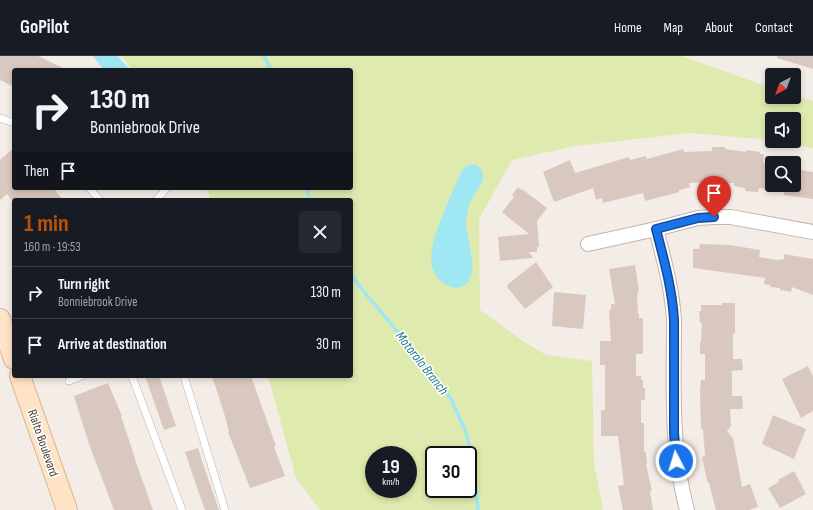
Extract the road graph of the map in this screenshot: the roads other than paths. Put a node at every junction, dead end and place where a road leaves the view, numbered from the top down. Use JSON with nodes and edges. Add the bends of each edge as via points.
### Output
{"nodes":[{"id":1,"x":0,"y":118,"type":"edge"},
{"id":2,"x":12,"y":122,"type":"edge"},
{"id":3,"x":91,"y":190,"type":"edge"},
{"id":4,"x":166,"y":190,"type":"edge"},
{"id":5,"x":98,"y":198,"type":"edge"},
{"id":6,"x":158,"y":198,"type":"edge"},
{"id":7,"x":656,"y":229,"type":"junction"},
{"id":8,"x":813,"y":232,"type":"edge"},
{"id":9,"x":588,"y":244,"type":"dead end"},
{"id":10,"x":0,"y":319,"type":"edge"},
{"id":11,"x":12,"y":353,"type":"edge"},
{"id":12,"x":21,"y":378,"type":"edge"},
{"id":13,"x":77,"y":378,"type":"edge"},
{"id":14,"x":133,"y":378,"type":"edge"},
{"id":15,"x":185,"y":378,"type":"edge"},
{"id":16,"x":69,"y":381,"type":"dead end"},
{"id":17,"x":67,"y":510,"type":"edge"},
{"id":18,"x":182,"y":510,"type":"edge"},
{"id":19,"x":225,"y":510,"type":"edge"},
{"id":20,"x":687,"y":510,"type":"edge"}],
"edges":[{"from":1,"to":2,"type":"lane"},
{"from":3,"to":5,"type":"lane"},
{"from":4,"to":6,"type":"lane"},
{"from":7,"to":8,"type":"street","via":[[698,218],[714,217]]},
{"from":7,"to":9,"type":"street"},
{"from":7,"to":20,"type":"street","via":[[671,284],[673,302],[674,432],[681,490]]},
{"from":10,"to":11,"type":"street"},
{"from":12,"to":17,"type":"street","name":"Rialto Boulevard"},
{"from":13,"to":16,"type":"lane"},
{"from":14,"to":18,"type":"lane"},
{"from":15,"to":19,"type":"lane"}]}
